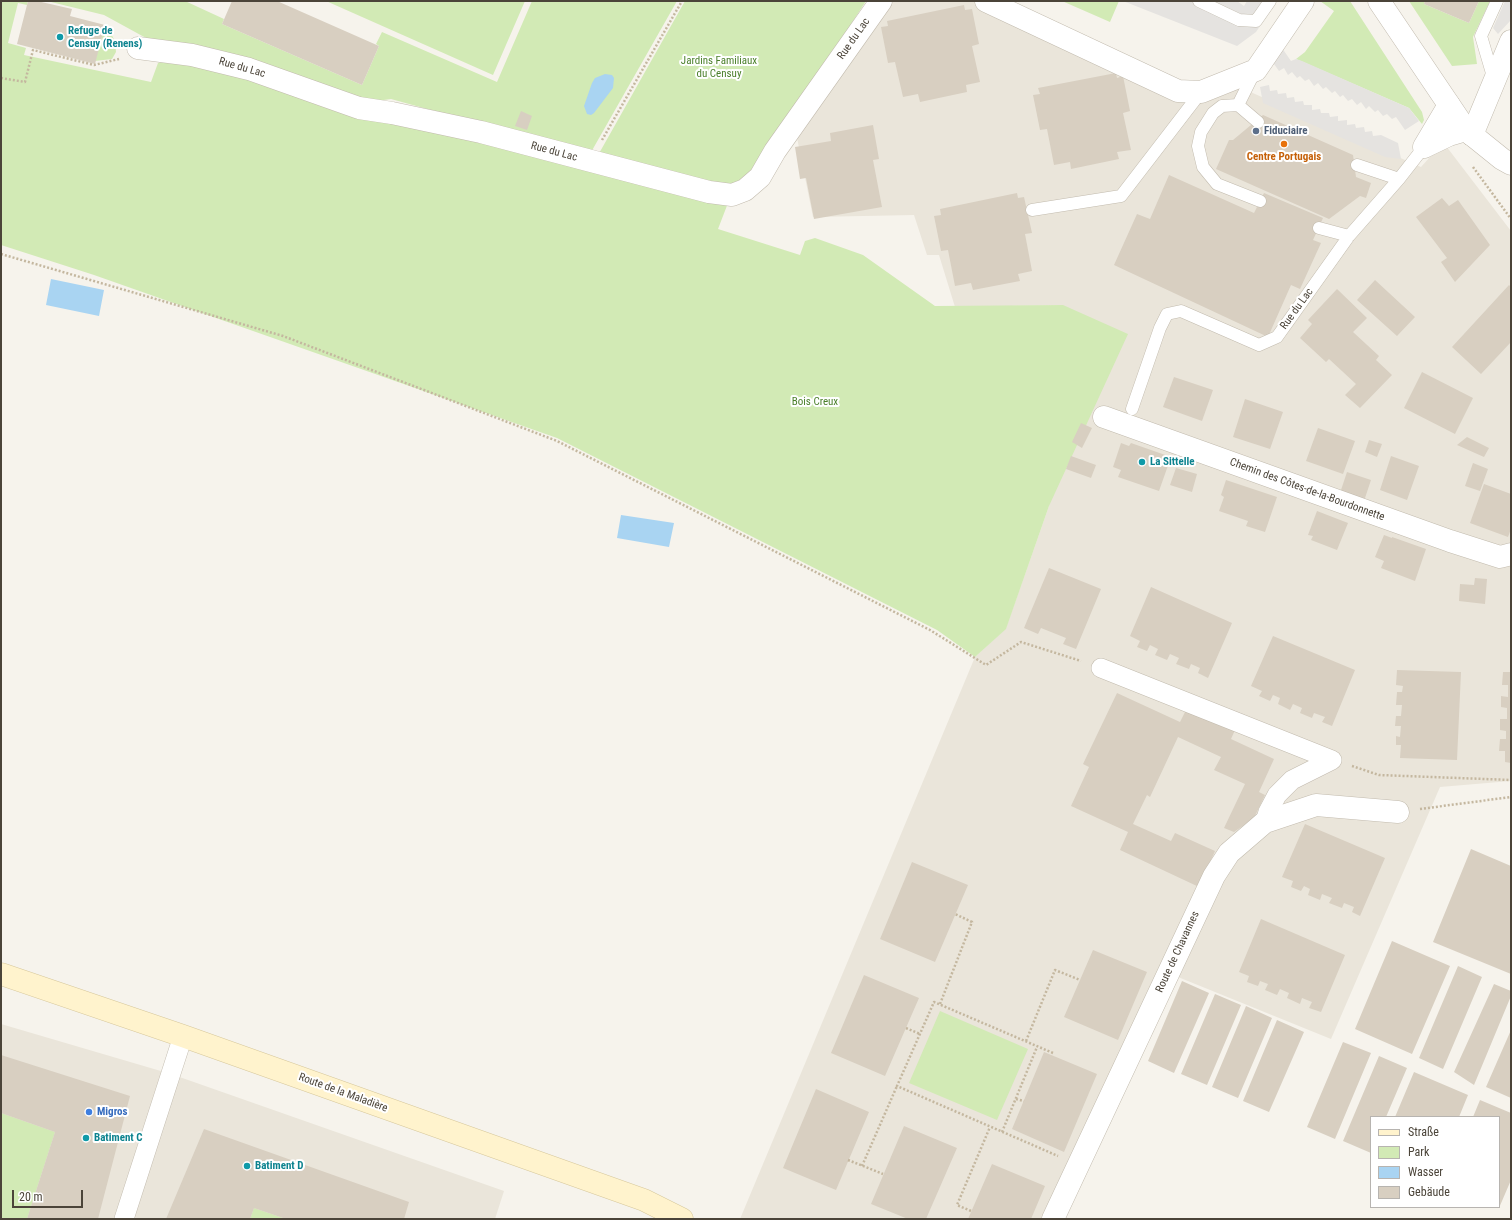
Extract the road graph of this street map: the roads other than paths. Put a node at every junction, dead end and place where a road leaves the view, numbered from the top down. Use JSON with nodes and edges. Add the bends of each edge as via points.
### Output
{"nodes":[{"id":1,"x":880,"y":1,"type":"edge"},
{"id":2,"x":986,"y":1,"type":"edge"},
{"id":3,"x":1199,"y":1,"type":"edge"},
{"id":4,"x":1270,"y":1,"type":"edge"},
{"id":5,"x":1303,"y":1,"type":"edge"},
{"id":6,"x":1379,"y":1,"type":"edge"},
{"id":7,"x":1497,"y":1,"type":"edge"},
{"id":8,"x":1511,"y":41,"type":"edge"},
{"id":9,"x":138,"y":48,"type":"road end"},
{"id":10,"x":1256,"y":70,"type":"junction"},
{"id":11,"x":1494,"y":80,"type":"junction"},
{"id":12,"x":1201,"y":92,"type":"junction"},
{"id":13,"x":1238,"y":105,"type":"junction"},
{"id":14,"x":1449,"y":105,"type":"junction"},
{"id":15,"x":1258,"y":122,"type":"dead end"},
{"id":16,"x":1469,"y":132,"type":"junction"},
{"id":17,"x":1424,"y":147,"type":"junction"},
{"id":18,"x":1511,"y":164,"type":"edge"},
{"id":19,"x":1357,"y":165,"type":"dead end"},
{"id":20,"x":1399,"y":179,"type":"junction"},
{"id":21,"x":1260,"y":201,"type":"dead end"},
{"id":22,"x":1032,"y":210,"type":"dead end"},
{"id":23,"x":1319,"y":228,"type":"dead end"},
{"id":24,"x":1349,"y":236,"type":"junction"},
{"id":25,"x":1132,"y":409,"type":"dead end"},
{"id":26,"x":1104,"y":416,"type":"dead end"},
{"id":27,"x":1511,"y":554,"type":"edge"},
{"id":28,"x":1100,"y":668,"type":"road end"},
{"id":29,"x":1398,"y":812,"type":"road end"},
{"id":30,"x":1265,"y":822,"type":"junction"},
{"id":31,"x":1,"y":974,"type":"edge"},
{"id":32,"x":183,"y":1036,"type":"junction"},
{"id":33,"x":124,"y":1219,"type":"edge"},
{"id":34,"x":682,"y":1219,"type":"edge"},
{"id":35,"x":1053,"y":1219,"type":"edge"}],
"edges":[{"from":1,"to":9,"type":"street","name":"Rue du Lac","via":[[775,151],[760,177],[745,190],[732,195],[709,192],[481,132],[359,108],[249,69],[192,55]]},
{"from":2,"to":12,"type":"street","via":[[1178,92]]},
{"from":3,"to":4,"type":"lane","via":[[1239,20],[1256,21]]},
{"from":5,"to":10,"type":"street"},
{"from":6,"to":14,"type":"street"},
{"from":7,"to":11,"type":"lane","via":[[1481,36]]},
{"from":8,"to":11,"type":"street"},
{"from":10,"to":12,"type":"street"},
{"from":10,"to":13,"type":"lane"},
{"from":11,"to":16,"type":"street"},
{"from":12,"to":22,"type":"lane","via":[[1121,196]]},
{"from":13,"to":15,"type":"lane"},
{"from":13,"to":21,"type":"lane","via":[[1222,106],[1213,112],[1201,132],[1198,146],[1203,167],[1217,184]]},
{"from":14,"to":16,"type":"street"},
{"from":14,"to":17,"type":"street"},
{"from":16,"to":17,"type":"street","via":[[1449,135]]},
{"from":16,"to":18,"type":"street"},
{"from":17,"to":20,"type":"lane","name":"Rue du Lac"},
{"from":19,"to":20,"type":"lane"},
{"from":20,"to":24,"type":"lane","name":"Rue du Lac"},
{"from":23,"to":24,"type":"lane"},
{"from":24,"to":25,"type":"lane","name":"Rue du Lac","via":[[1277,337],[1259,345],[1181,311],[1167,314]]},
{"from":26,"to":27,"type":"street","name":"Chemin des Côtes-de-la-Bourdonnette","via":[[1450,541],[1500,557]]},
{"from":28,"to":30,"type":"street","via":[[1332,760],[1292,780],[1277,795]]},
{"from":29,"to":30,"type":"street","name":"Route de Chavannes","via":[[1316,805]]},
{"from":30,"to":35,"type":"street","name":"Route de Chavannes","via":[[1228,853],[1214,876]]},
{"from":31,"to":32,"type":"main road","name":"Route de la Maladière"},
{"from":32,"to":33,"type":"street"},
{"from":32,"to":34,"type":"main road","name":"Route de la Maladière","via":[[644,1200]]}]}
